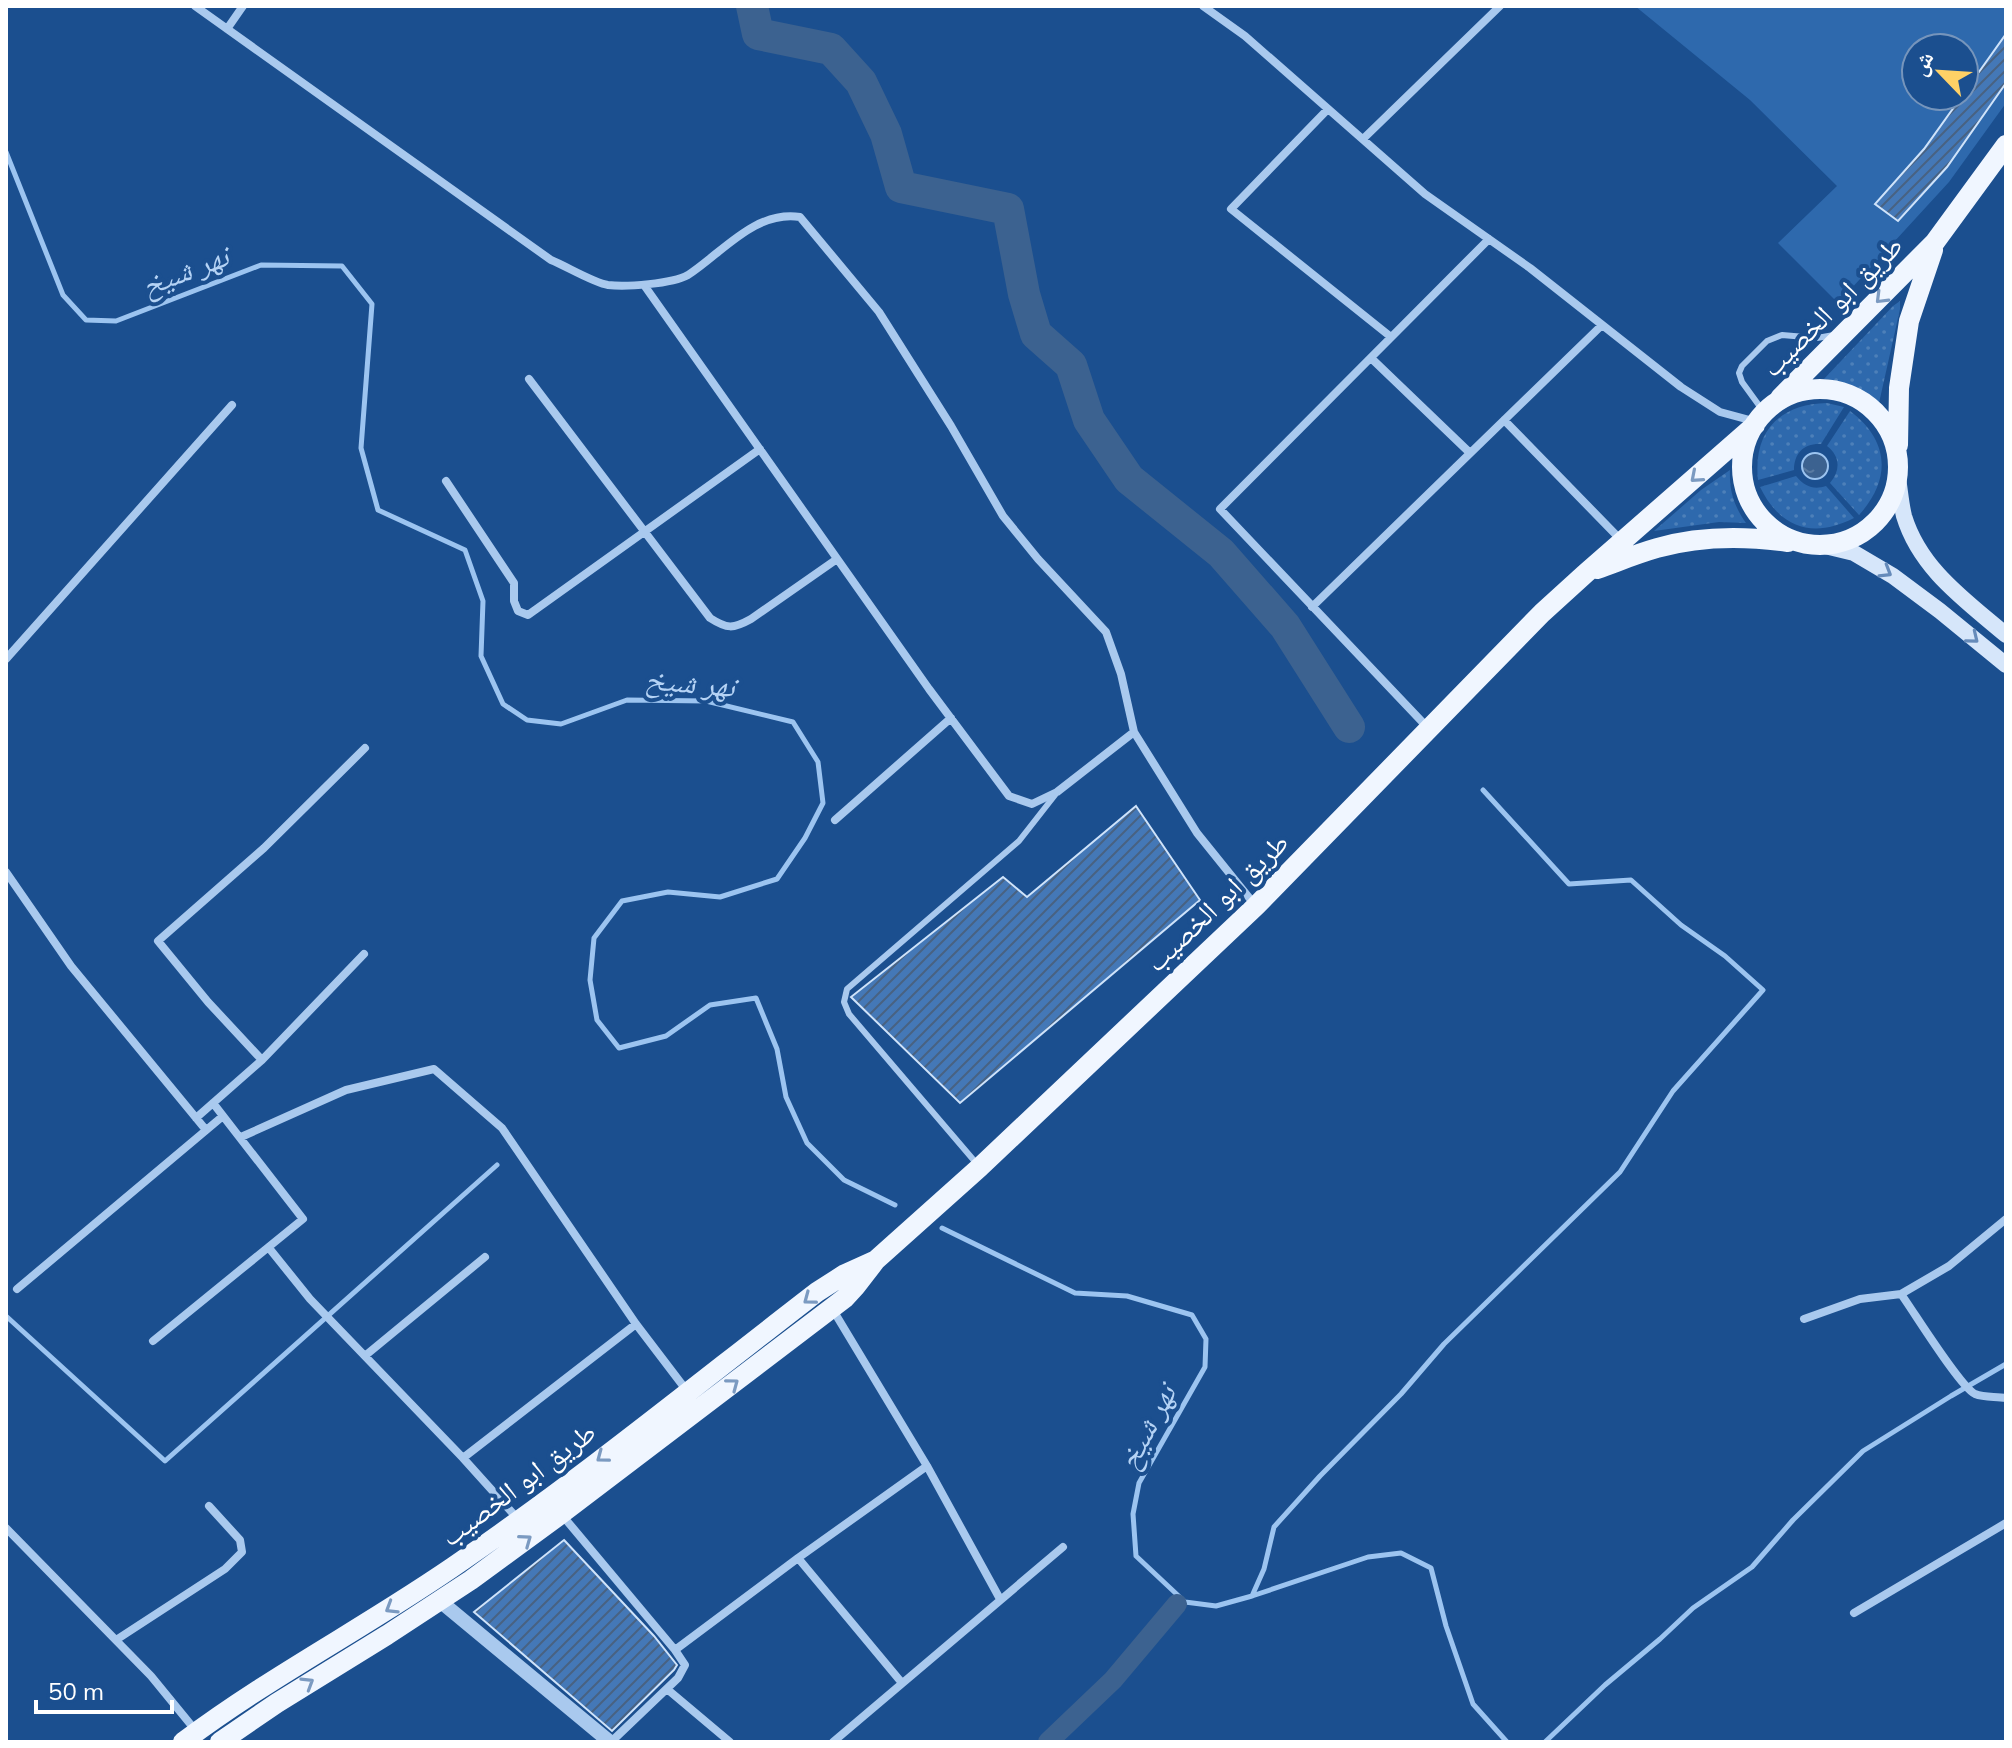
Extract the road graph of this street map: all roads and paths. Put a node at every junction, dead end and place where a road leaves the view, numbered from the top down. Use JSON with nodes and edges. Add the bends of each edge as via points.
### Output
{"nodes":[{"id":1,"x":195,"y":6,"type":"edge"},
{"id":2,"x":243,"y":6,"type":"edge"},
{"id":3,"x":1203,"y":6,"type":"edge"},
{"id":4,"x":1500,"y":6,"type":"edge"},
{"id":5,"x":227,"y":29,"type":"junction"},
{"id":6,"x":1328,"y":109,"type":"junction"},
{"id":7,"x":1363,"y":139,"type":"junction"},
{"id":8,"x":2006,"y":145,"type":"edge"},
{"id":9,"x":1489,"y":239,"type":"junction"},
{"id":10,"x":1935,"y":242,"type":"junction"},
{"id":11,"x":644,"y":285,"type":"junction"},
{"id":12,"x":1602,"y":325,"type":"junction"},
{"id":13,"x":1846,"y":333,"type":"junction"},
{"id":14,"x":1391,"y":337,"type":"junction"},
{"id":15,"x":1371,"y":358,"type":"junction"},
{"id":16,"x":529,"y":379,"type":"dead end"},
{"id":17,"x":232,"y":405,"type":"dead end"},
{"id":18,"x":1761,"y":418,"type":"junction"},
{"id":19,"x":1504,"y":420,"type":"junction"},
{"id":20,"x":760,"y":449,"type":"junction"},
{"id":21,"x":1470,"y":453,"type":"junction"},
{"id":22,"x":1898,"y":456,"type":"junction"},
{"id":23,"x":1898,"y":478,"type":"junction"},
{"id":24,"x":446,"y":481,"type":"dead end"},
{"id":25,"x":645,"y":530,"type":"junction"},
{"id":26,"x":1622,"y":541,"type":"junction"},
{"id":27,"x":1801,"y":544,"type":"junction"},
{"id":28,"x":1825,"y":546,"type":"junction"},
{"id":29,"x":837,"y":559,"type":"junction"},
{"id":30,"x":1586,"y":573,"type":"junction"},
{"id":31,"x":1312,"y":607,"type":"junction"},
{"id":32,"x":2006,"y":635,"type":"edge"},
{"id":33,"x":6,"y":659,"type":"edge"},
{"id":34,"x":2006,"y":665,"type":"edge"},
{"id":35,"x":951,"y":718,"type":"junction"},
{"id":36,"x":1428,"y":729,"type":"junction"},
{"id":37,"x":1134,"y":732,"type":"junction"},
{"id":38,"x":365,"y":748,"type":"dead end"},
{"id":39,"x":1057,"y":792,"type":"junction"},
{"id":40,"x":835,"y":820,"type":"dead end"},
{"id":41,"x":6,"y":872,"type":"edge"},
{"id":42,"x":1256,"y":906,"type":"junction"},
{"id":43,"x":364,"y":954,"type":"dead end"},
{"id":44,"x":262,"y":1060,"type":"junction"},
{"id":45,"x":213,"y":1103,"type":"junction"},
{"id":46,"x":223,"y":1116,"type":"junction"},
{"id":47,"x":196,"y":1118,"type":"junction"},
{"id":48,"x":206,"y":1130,"type":"junction"},
{"id":49,"x":241,"y":1137,"type":"junction"},
{"id":50,"x":980,"y":1167,"type":"junction"},
{"id":51,"x":2006,"y":1219,"type":"edge"},
{"id":52,"x":269,"y":1248,"type":"junction"},
{"id":53,"x":485,"y":1257,"type":"dead end"},
{"id":54,"x":876,"y":1260,"type":"junction"},
{"id":55,"x":17,"y":1289,"type":"dead end"},
{"id":56,"x":1901,"y":1294,"type":"junction"},
{"id":57,"x":832,"y":1309,"type":"junction"},
{"id":58,"x":1804,"y":1319,"type":"dead end"},
{"id":59,"x":636,"y":1324,"type":"junction"},
{"id":60,"x":153,"y":1341,"type":"dead end"},
{"id":61,"x":366,"y":1355,"type":"junction"},
{"id":62,"x":688,"y":1392,"type":"junction"},
{"id":63,"x":2006,"y":1398,"type":"edge"},
{"id":64,"x":463,"y":1458,"type":"junction"},
{"id":65,"x":927,"y":1466,"type":"junction"},
{"id":66,"x":209,"y":1506,"type":"dead end"},
{"id":67,"x":561,"y":1514,"type":"junction"},
{"id":68,"x":519,"y":1520,"type":"junction"},
{"id":69,"x":2006,"y":1523,"type":"edge"},
{"id":70,"x":6,"y":1528,"type":"edge"},
{"id":71,"x":1063,"y":1547,"type":"dead end"},
{"id":72,"x":798,"y":1558,"type":"junction"},
{"id":73,"x":1000,"y":1599,"type":"junction"},
{"id":74,"x":440,"y":1601,"type":"junction"},
{"id":75,"x":1854,"y":1613,"type":"dead end"},
{"id":76,"x":116,"y":1640,"type":"junction"},
{"id":77,"x":675,"y":1650,"type":"junction"},
{"id":78,"x":902,"y":1683,"type":"junction"},
{"id":79,"x":667,"y":1689,"type":"junction"},
{"id":80,"x":190,"y":1737,"type":"edge"},
{"id":81,"x":840,"y":1740,"type":"edge"},
{"id":82,"x":220,"y":1742,"type":"edge"},
{"id":83,"x":610,"y":1742,"type":"edge"},
{"id":84,"x":730,"y":1742,"type":"edge"}],
"edges":[{"from":1,"to":5,"type":"street"},
{"from":2,"to":5,"type":"street"},
{"from":3,"to":6,"type":"street"},
{"from":4,"to":7,"type":"street"},
{"from":5,"to":11,"type":"street","via":[[551,260],[606,285]]},
{"from":6,"to":7,"type":"street"},
{"from":6,"to":14,"type":"street","via":[[1231,209]]},
{"from":7,"to":9,"type":"street","via":[[1425,194]]},
{"from":8,"to":10,"type":"main road","name":"طريق ابو الخصيب"},
{"from":9,"to":12,"type":"street"},
{"from":9,"to":14,"type":"street"},
{"from":10,"to":13,"type":"main road","name":"طريق ابو الخصيب","one_way":true},
{"from":10,"to":22,"type":"main road","name":"طريق ابو الخصيب","via":[[1909,321],[1899,388]]},
{"from":11,"to":20,"type":"street"},
{"from":11,"to":37,"type":"street","via":[[685,277],[747,230],[785,215],[800,217],[879,312],[1003,516],[1106,632]]},
{"from":12,"to":18,"type":"street","via":[[1698,400],[1720,412]]},
{"from":12,"to":19,"type":"street"},
{"from":13,"to":18,"type":"main road","name":"طريق ابو الخصيب"},
{"from":13,"to":18,"type":"lane","via":[[1817,338],[1782,335],[1767,341],[1739,373]]},
{"from":14,"to":15,"type":"street"},
{"from":15,"to":21,"type":"street"},
{"from":15,"to":31,"type":"street","via":[[1220,509]]},
{"from":16,"to":25,"type":"street"},
{"from":17,"to":33,"type":"street"},
{"from":18,"to":22,"type":"main road","via":[[1787,396],[1835,390],[1858,398],[1877,413]]},
{"from":18,"to":26,"type":"main road","name":"طريق ابو الخصيب","one_way":true},
{"from":18,"to":27,"type":"main road","via":[[1745,447],[1744,487],[1763,521]]},
{"from":19,"to":21,"type":"street"},
{"from":19,"to":26,"type":"street"},
{"from":20,"to":25,"type":"street"},
{"from":20,"to":29,"type":"street"},
{"from":21,"to":31,"type":"street"},
{"from":22,"to":23,"type":"main road"},
{"from":23,"to":28,"type":"main road","via":[[1881,517],[1865,532]]},
{"from":23,"to":32,"type":"main road","via":[[1904,516],[1919,551],[1943,581]]},
{"from":24,"to":25,"type":"street","via":[[514,583],[518,611],[528,615]]},
{"from":25,"to":29,"type":"street","via":[[710,618],[724,626],[738,627]]},
{"from":26,"to":30,"type":"main road","name":"طريق ابو الخصيب"},
{"from":27,"to":28,"type":"main road"},
{"from":27,"to":30,"type":"main road","name":"طريق ابو الخصيب","via":[[1752,537],[1690,542]]},
{"from":28,"to":34,"type":"main road","one_way":true,"via":[[1854,553],[1893,576]]},
{"from":29,"to":35,"type":"street"},
{"from":30,"to":36,"type":"main road","name":"طريق ابو الخصيب"},
{"from":31,"to":36,"type":"street"},
{"from":35,"to":39,"type":"street","via":[[1009,796],[1032,804]]},
{"from":35,"to":40,"type":"street"},
{"from":36,"to":42,"type":"main road","name":"طريق ابو الخصيب"},
{"from":37,"to":39,"type":"street"},
{"from":37,"to":42,"type":"street","via":[[1197,833]]},
{"from":38,"to":44,"type":"street","via":[[264,848],[158,941]]},
{"from":39,"to":50,"type":"lane","via":[[1019,841],[847,989],[844,1002]]},
{"from":41,"to":47,"type":"street","via":[[71,966]]},
{"from":42,"to":50,"type":"main road","name":"طريق ابو الخصيب"},
{"from":43,"to":44,"type":"street"},
{"from":44,"to":45,"type":"street"},
{"from":45,"to":46,"type":"street"},
{"from":45,"to":47,"type":"street"},
{"from":46,"to":48,"type":"street"},
{"from":46,"to":49,"type":"street"},
{"from":47,"to":48,"type":"street"},
{"from":48,"to":55,"type":"street"},
{"from":49,"to":52,"type":"street","via":[[303,1219]]},
{"from":49,"to":59,"type":"street","via":[[346,1090],[434,1069],[502,1128]]},
{"from":50,"to":54,"type":"main road","name":"طريق ابو الخصيب"},
{"from":51,"to":56,"type":"street","via":[[1949,1266]]},
{"from":52,"to":60,"type":"street"},
{"from":52,"to":61,"type":"street"},
{"from":53,"to":61,"type":"street"},
{"from":54,"to":57,"type":"main road","name":"طريق ابو الخصيب"},
{"from":54,"to":62,"type":"main road","name":"طريق ابو الخصيب","one_way":true,"via":[[831,1282]]},
{"from":56,"to":58,"type":"street","via":[[1860,1299]]},
{"from":56,"to":63,"type":"street","via":[[1972,1393]]},
{"from":57,"to":65,"type":"street"},
{"from":67,"to":57,"type":"main road","name":"طريق ابو الخصيب","one_way":true},
{"from":59,"to":62,"type":"street"},
{"from":59,"to":64,"type":"street"},
{"from":61,"to":64,"type":"street"},
{"from":62,"to":68,"type":"main road","name":"طريق ابو الخصيب","one_way":true},
{"from":64,"to":68,"type":"street"},
{"from":65,"to":72,"type":"street"},
{"from":65,"to":73,"type":"street"},
{"from":66,"to":76,"type":"street","via":[[240,1540],[242,1552],[225,1569]]},
{"from":74,"to":67,"type":"main road","name":"طريق ابو الخصيب","one_way":true},
{"from":67,"to":77,"type":"street"},
{"from":68,"to":80,"type":"main road","name":"طريق ابو الخصيب","one_way":true},
{"from":69,"to":75,"type":"street"},
{"from":70,"to":76,"type":"street"},
{"from":71,"to":73,"type":"street"},
{"from":72,"to":77,"type":"street"},
{"from":72,"to":78,"type":"street"},
{"from":73,"to":78,"type":"street"},
{"from":82,"to":74,"type":"main road","name":"طريق ابو الخصيب","one_way":true},
{"from":74,"to":83,"type":"street"},
{"from":76,"to":80,"type":"street","via":[[151,1676]]},
{"from":77,"to":79,"type":"street","via":[[685,1665]]},
{"from":78,"to":81,"type":"street"},
{"from":79,"to":83,"type":"street"},
{"from":79,"to":84,"type":"street"}]}
